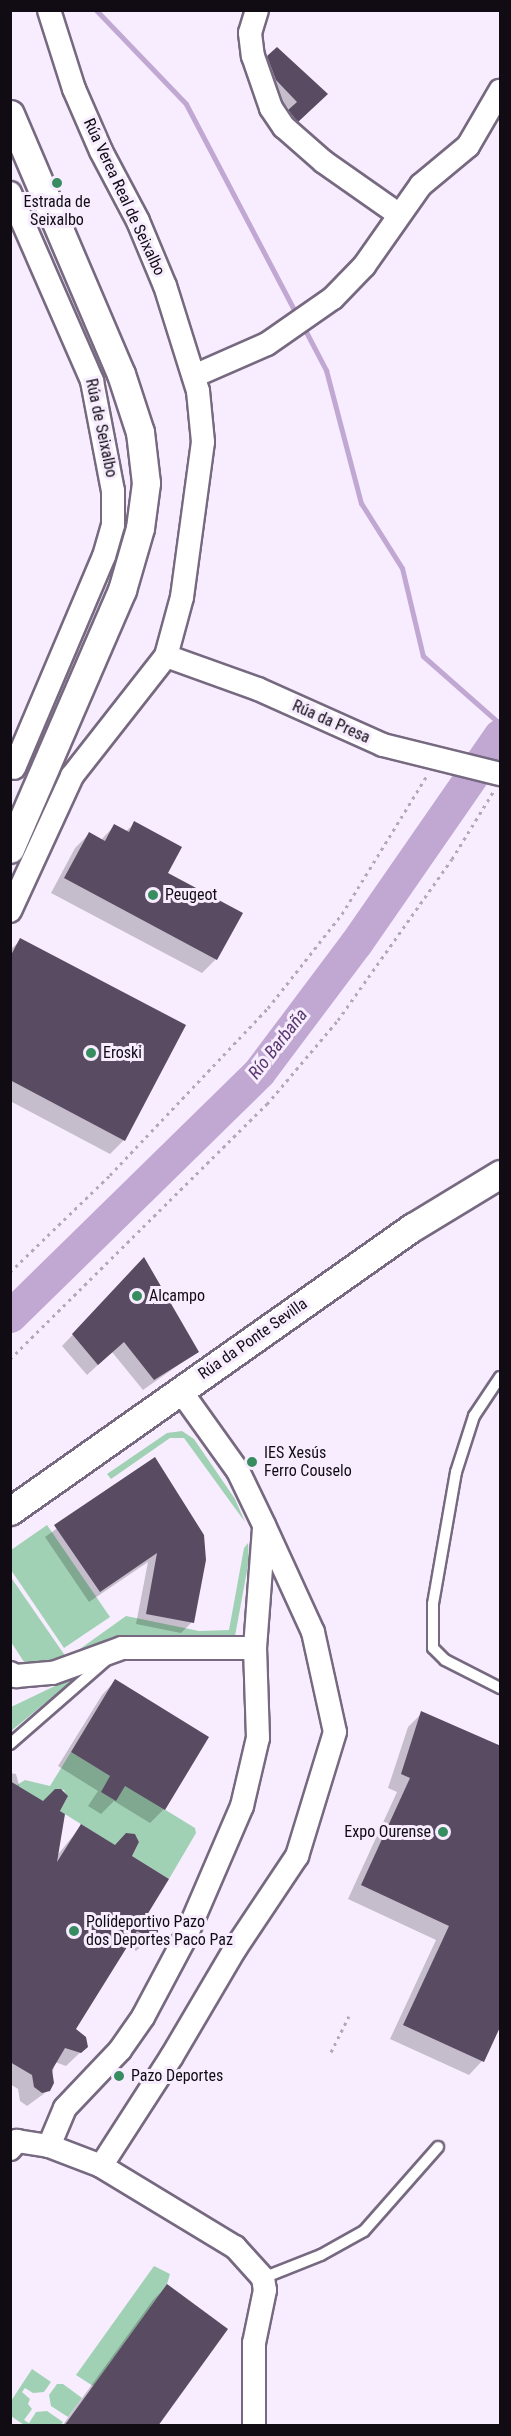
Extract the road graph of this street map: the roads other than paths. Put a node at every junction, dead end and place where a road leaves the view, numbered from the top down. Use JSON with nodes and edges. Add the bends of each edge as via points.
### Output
{"nodes":[{"id":1,"x":49,"y":10,"type":"edge"},
{"id":2,"x":257,"y":10,"type":"edge"},
{"id":3,"x":501,"y":91,"type":"edge"},
{"id":4,"x":10,"y":114,"type":"edge"},
{"id":5,"x":10,"y":193,"type":"edge"},
{"id":6,"x":398,"y":214,"type":"junction"},
{"id":7,"x":194,"y":376,"type":"junction"},
{"id":8,"x":166,"y":656,"type":"junction"},
{"id":9,"x":12,"y":768,"type":"edge"},
{"id":10,"x":42,"y":781,"type":"junction"},
{"id":11,"x":498,"y":781,"type":"edge"},
{"id":12,"x":10,"y":849,"type":"edge"},
{"id":13,"x":10,"y":911,"type":"edge"},
{"id":14,"x":501,"y":1174,"type":"edge"},
{"id":15,"x":501,"y":1377,"type":"edge"},
{"id":16,"x":180,"y":1390,"type":"junction"},
{"id":17,"x":41,"y":1489,"type":"junction"},
{"id":18,"x":10,"y":1504,"type":"edge"},
{"id":19,"x":10,"y":1511,"type":"edge"},
{"id":20,"x":264,"y":1525,"type":"junction"},
{"id":21,"x":122,"y":1648,"type":"junction"},
{"id":22,"x":255,"y":1648,"type":"junction"},
{"id":23,"x":10,"y":1673,"type":"edge"},
{"id":24,"x":501,"y":1688,"type":"edge"},
{"id":25,"x":10,"y":1744,"type":"edge"},
{"id":26,"x":13,"y":2142,"type":"edge"},
{"id":27,"x":49,"y":2146,"type":"junction"},
{"id":28,"x":438,"y":2147,"type":"dead end"},
{"id":29,"x":101,"y":2166,"type":"junction"},
{"id":30,"x":263,"y":2277,"type":"junction"},
{"id":31,"x":254,"y":2426,"type":"edge"}],
"edges":[{"from":1,"to":7,"type":"street","name":"Rúa Verea Real de Seixalbo","via":[[91,130],[153,254]]},
{"from":2,"to":6,"type":"street","via":[[250,33],[253,56],[271,108],[284,127],[324,162]]},
{"from":3,"to":6,"type":"street","via":[[468,146],[432,173]]},
{"from":4,"to":10,"type":"street","via":[[133,407],[146,483],[140,528],[122,590]]},
{"from":5,"to":9,"type":"street","name":"Rúa de Seixalbo","via":[[92,381],[113,491],[113,525],[104,556]]},
{"from":6,"to":7,"type":"street","via":[[364,266],[316,313],[267,344]]},
{"from":7,"to":8,"type":"street","name":"Rúa Verea Real de Seixalbo","via":[[202,442],[198,492],[182,597]]},
{"from":8,"to":11,"type":"street","name":"Rúa da Presa","via":[[258,689],[383,745]]},
{"from":8,"to":13,"type":"street","name":"Rúa Verea Real de Seixalbo","via":[[72,777]]},
{"from":9,"to":10,"type":"street"},
{"from":10,"to":12,"type":"street"},
{"from":14,"to":16,"type":"street","name":"Rúa da Ponte Sevilla","via":[[413,1227]]},
{"from":15,"to":24,"type":"lane","via":[[474,1416],[456,1472],[433,1604],[433,1648],[445,1660]]},
{"from":16,"to":17,"type":"street","name":"Rúa da Ponte Sevilla"},
{"from":16,"to":20,"type":"street","via":[[238,1471]]},
{"from":17,"to":18,"type":"lane"},
{"from":17,"to":19,"type":"street","name":"Rúa da Ponte Sevilla"},
{"from":20,"to":22,"type":"street"},
{"from":20,"to":29,"type":"street","via":[[313,1632],[335,1732],[297,1856]]},
{"from":21,"to":22,"type":"street"},
{"from":21,"to":23,"type":"street","via":[[53,1673]]},
{"from":21,"to":25,"type":"lane"},
{"from":22,"to":27,"type":"street","via":[[258,1738],[250,1779],[228,1842],[143,2017],[113,2058],[65,2108]]},
{"from":26,"to":27,"type":"street"},
{"from":27,"to":29,"type":"street"},
{"from":28,"to":30,"type":"lane","via":[[364,2230],[321,2255]]},
{"from":29,"to":30,"type":"street","via":[[235,2247]]},
{"from":30,"to":31,"type":"street","via":[[265,2290],[254,2343]]}]}
